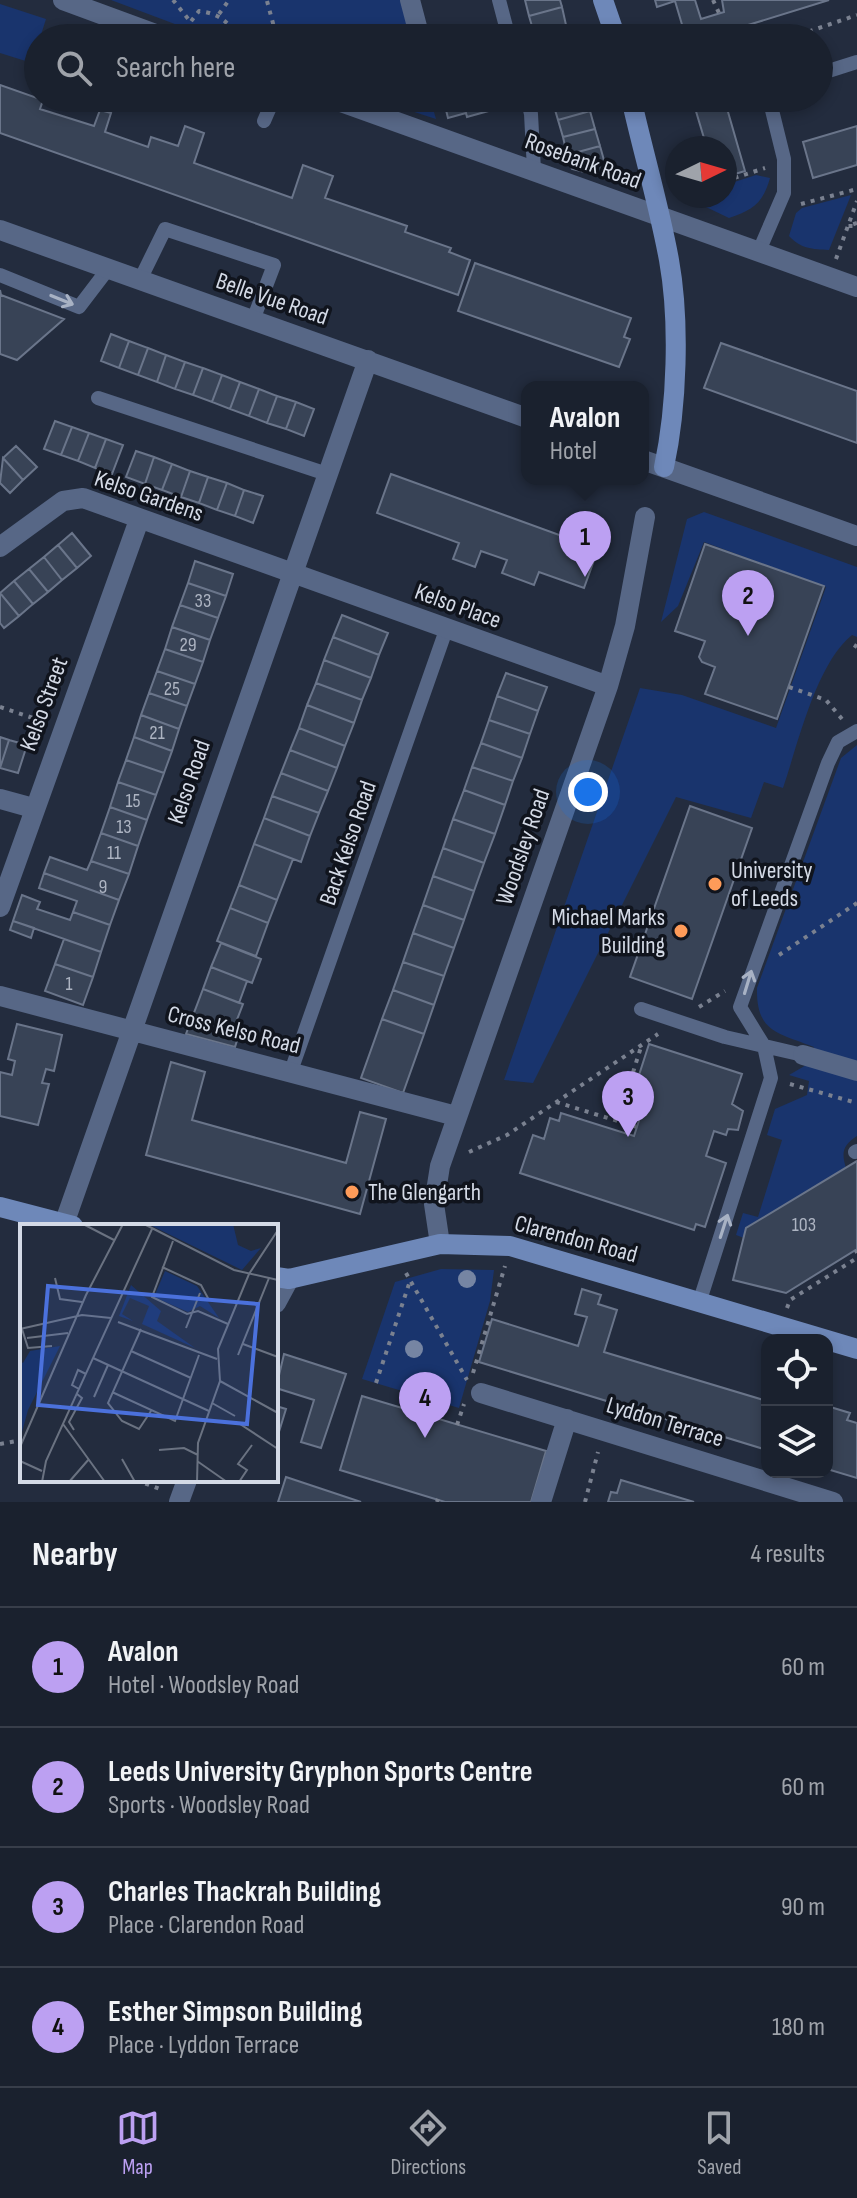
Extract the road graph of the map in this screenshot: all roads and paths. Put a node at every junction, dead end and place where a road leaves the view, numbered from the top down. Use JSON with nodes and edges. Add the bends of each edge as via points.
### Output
{"nodes":[{"id":1,"x":63,"y":0,"type":"edge"},
{"id":2,"x":173,"y":0,"type":"edge"},
{"id":3,"x":229,"y":0,"type":"edge"},
{"id":4,"x":410,"y":0,"type":"edge"},
{"id":5,"x":499,"y":0,"type":"edge"},
{"id":6,"x":603,"y":0,"type":"edge"},
{"id":7,"x":713,"y":0,"type":"edge"},
{"id":8,"x":267,"y":1,"type":"edge"},
{"id":9,"x":719,"y":13,"type":"dead end"},
{"id":10,"x":219,"y":14,"type":"junction"},
{"id":11,"x":857,"y":15,"type":"edge"},
{"id":12,"x":189,"y":20,"type":"junction"},
{"id":13,"x":128,"y":24,"type":"edge"},
{"id":14,"x":187,"y":24,"type":"edge"},
{"id":15,"x":229,"y":24,"type":"edge"},
{"id":16,"x":273,"y":24,"type":"edge"},
{"id":17,"x":416,"y":24,"type":"edge"},
{"id":18,"x":505,"y":24,"type":"edge"},
{"id":19,"x":611,"y":24,"type":"edge"},
{"id":20,"x":831,"y":24,"type":"edge"},
{"id":21,"x":857,"y":62,"type":"edge"},
{"id":22,"x":833,"y":70,"type":"edge"},
{"id":23,"x":268,"y":112,"type":"edge"},
{"id":24,"x":370,"y":112,"type":"edge"},
{"id":25,"x":530,"y":112,"type":"edge"},
{"id":26,"x":634,"y":112,"type":"edge"},
{"id":27,"x":772,"y":112,"type":"edge"},
{"id":28,"x":264,"y":121,"type":"dead end"},
{"id":29,"x":765,"y":155,"type":"dead end"},
{"id":30,"x":534,"y":170,"type":"junction"},
{"id":31,"x":737,"y":177,"type":"edge"},
{"id":32,"x":857,"y":189,"type":"edge"},
{"id":33,"x":857,"y":201,"type":"edge"},
{"id":34,"x":777,"y":210,"type":"junction"},
{"id":35,"x":658,"y":216,"type":"junction"},
{"id":36,"x":857,"y":224,"type":"edge"},
{"id":37,"x":848,"y":226,"type":"junction"},
{"id":38,"x":0,"y":230,"type":"edge"},
{"id":39,"x":759,"y":251,"type":"junction"},
{"id":40,"x":108,"y":269,"type":"junction"},
{"id":41,"x":824,"y":274,"type":"junction"},
{"id":42,"x":0,"y":275,"type":"edge"},
{"id":43,"x":140,"y":280,"type":"junction"},
{"id":44,"x":857,"y":287,"type":"edge"},
{"id":45,"x":253,"y":320,"type":"junction"},
{"id":46,"x":368,"y":360,"type":"junction"},
{"id":47,"x":98,"y":398,"type":"dead end"},
{"id":48,"x":521,"y":416,"type":"edge"},
{"id":49,"x":649,"y":462,"type":"edge"},
{"id":50,"x":664,"y":467,"type":"junction"},
{"id":51,"x":327,"y":474,"type":"junction"},
{"id":52,"x":645,"y":517,"type":"dead end"},
{"id":53,"x":139,"y":520,"type":"junction"},
{"id":54,"x":857,"y":536,"type":"edge"},
{"id":55,"x":0,"y":547,"type":"edge"},
{"id":56,"x":291,"y":573,"type":"junction"},
{"id":57,"x":446,"y":630,"type":"junction"},
{"id":58,"x":608,"y":686,"type":"junction"},
{"id":59,"x":789,"y":687,"type":"dead end"},
{"id":60,"x":0,"y":707,"type":"edge"},
{"id":61,"x":63,"y":728,"type":"junction"},
{"id":62,"x":856,"y":732,"type":"edge"},
{"id":63,"x":0,"y":799,"type":"edge"},
{"id":64,"x":33,"y":808,"type":"junction"},
{"id":65,"x":2,"y":895,"type":"edge"},
{"id":66,"x":857,"y":903,"type":"edge"},
{"id":67,"x":749,"y":975,"type":"junction"},
{"id":68,"x":0,"y":996,"type":"edge"},
{"id":69,"x":641,"y":1009,"type":"dead end"},
{"id":70,"x":678,"y":1021,"type":"junction"},
{"id":71,"x":129,"y":1031,"type":"junction"},
{"id":72,"x":642,"y":1045,"type":"junction"},
{"id":73,"x":764,"y":1046,"type":"junction"},
{"id":74,"x":803,"y":1055,"type":"joint"},
{"id":75,"x":291,"y":1071,"type":"junction"},
{"id":76,"x":857,"y":1071,"type":"edge"},
{"id":77,"x":771,"y":1078,"type":"junction"},
{"id":78,"x":556,"y":1102,"type":"junction"},
{"id":79,"x":857,"y":1103,"type":"edge"},
{"id":80,"x":456,"y":1116,"type":"junction"},
{"id":81,"x":618,"y":1120,"type":"junction"},
{"id":82,"x":637,"y":1127,"type":"dead end"},
{"id":83,"x":440,"y":1166,"type":"junction"},
{"id":84,"x":0,"y":1207,"type":"edge"},
{"id":85,"x":64,"y":1224,"type":"edge"},
{"id":86,"x":68,"y":1224,"type":"edge"},
{"id":87,"x":440,"y":1244,"type":"junction"},
{"id":88,"x":510,"y":1246,"type":"junction"},
{"id":89,"x":396,"y":1252,"type":"junction"},
{"id":90,"x":857,"y":1254,"type":"edge"},
{"id":91,"x":282,"y":1278,"type":"edge"},
{"id":92,"x":410,"y":1281,"type":"junction"},
{"id":93,"x":700,"y":1300,"type":"junction"},
{"id":94,"x":780,"y":1325,"type":"junction"},
{"id":95,"x":857,"y":1349,"type":"edge"},
{"id":96,"x":376,"y":1383,"type":"dead end"},
{"id":97,"x":475,"y":1388,"type":"junction"},
{"id":98,"x":567,"y":1419,"type":"junction"},
{"id":99,"x":457,"y":1425,"type":"dead end"},
{"id":100,"x":605,"y":1431,"type":"junction"},
{"id":101,"x":20,"y":1440,"type":"edge"},
{"id":102,"x":0,"y":1444,"type":"edge"},
{"id":103,"x":186,"y":1482,"type":"edge"},
{"id":104,"x":587,"y":1493,"type":"junction"},
{"id":105,"x":179,"y":1502,"type":"edge"},
{"id":106,"x":541,"y":1502,"type":"edge"},
{"id":107,"x":578,"y":1502,"type":"edge"},
{"id":108,"x":585,"y":1502,"type":"edge"},
{"id":109,"x":833,"y":1502,"type":"edge"}],
"edges":[{"from":1,"to":13,"type":"street"},
{"from":2,"to":12,"type":"path"},
{"from":3,"to":10,"type":"path"},
{"from":4,"to":17,"type":"street"},
{"from":5,"to":18,"type":"lane"},
{"from":6,"to":19,"type":"street"},
{"from":7,"to":9,"type":"path"},
{"from":8,"to":16,"type":"path"},
{"from":10,"to":12,"type":"path","via":[[199,11]]},
{"from":10,"to":15,"type":"path"},
{"from":11,"to":20,"type":"path"},
{"from":12,"to":14,"type":"path"},
{"from":21,"to":22,"type":"lane"},
{"from":23,"to":28,"type":"lane"},
{"from":24,"to":30,"type":"street","name":"Rosebank Road"},
{"from":25,"to":30,"type":"lane"},
{"from":26,"to":35,"type":"street"},
{"from":27,"to":34,"type":"lane","via":[[784,159],[784,193]]},
{"from":29,"to":31,"type":"path","via":[[769,167]]},
{"from":30,"to":35,"type":"street","name":"Rosebank Road"},
{"from":32,"to":34,"type":"path"},
{"from":33,"to":37,"type":"path"},
{"from":34,"to":39,"type":"lane"},
{"from":35,"to":39,"type":"street","name":"Rosebank Road"},
{"from":35,"to":50,"type":"street","via":[[669,261],[674,342],[671,436]]},
{"from":36,"to":37,"type":"path"},
{"from":37,"to":41,"type":"path"},
{"from":38,"to":40,"type":"street","name":"Belle Vue Road"},
{"from":39,"to":41,"type":"street","name":"Rosebank Road"},
{"from":42,"to":40,"type":"lane","one_way":true,"via":[[79,307]]},
{"from":40,"to":43,"type":"street","name":"Belle Vue Road"},
{"from":41,"to":44,"type":"street","name":"Rosebank Road"},
{"from":43,"to":45,"type":"street","name":"Belle Vue Road"},
{"from":43,"to":45,"type":"lane","via":[[165,229],[274,265]]},
{"from":45,"to":46,"type":"street","name":"Belle Vue Road"},
{"from":46,"to":48,"type":"street","name":"Belle Vue Road"},
{"from":46,"to":51,"type":"street","name":"Kelso Road"},
{"from":47,"to":51,"type":"lane"},
{"from":49,"to":50,"type":"street"},
{"from":50,"to":54,"type":"street"},
{"from":51,"to":56,"type":"street","name":"Kelso Road"},
{"from":52,"to":58,"type":"street","name":"Woodsley Road"},
{"from":53,"to":55,"type":"street","name":"Kelso Gardens","via":[[83,498],[63,501]]},
{"from":53,"to":56,"type":"street","name":"Kelso Gardens"},
{"from":53,"to":61,"type":"street","name":"Kelso Street"},
{"from":56,"to":57,"type":"street","name":"Kelso Place"},
{"from":56,"to":71,"type":"street","name":"Kelso Road"},
{"from":57,"to":58,"type":"street","name":"Kelso Place"},
{"from":57,"to":75,"type":"lane","name":"Back Kelso Road"},
{"from":58,"to":80,"type":"street","name":"Woodsley Road"},
{"from":59,"to":62,"type":"path","via":[[826,700]]},
{"from":60,"to":61,"type":"path"},
{"from":61,"to":64,"type":"street","name":"Kelso Street"},
{"from":62,"to":67,"type":"lane","via":[[838,742],[828,763]]},
{"from":63,"to":64,"type":"street"},
{"from":64,"to":65,"type":"street","name":"Kelso Street"},
{"from":66,"to":67,"type":"path"},
{"from":67,"to":70,"type":"path"},
{"from":73,"to":67,"type":"lane","one_way":true,"via":[[740,1007]]},
{"from":68,"to":71,"type":"street","name":"Cross Kelso Road"},
{"from":69,"to":70,"type":"lane"},
{"from":70,"to":72,"type":"path"},
{"from":70,"to":73,"type":"lane"},
{"from":71,"to":75,"type":"street","name":"Cross Kelso Road"},
{"from":71,"to":86,"type":"street","name":"Kelso Road"},
{"from":72,"to":78,"type":"path"},
{"from":72,"to":81,"type":"path"},
{"from":73,"to":74,"type":"lane"},
{"from":73,"to":77,"type":"lane"},
{"from":74,"to":76,"type":"street"},
{"from":75,"to":80,"type":"street","name":"Cross Kelso Road"},
{"from":77,"to":79,"type":"path"},
{"from":93,"to":77,"type":"lane","one_way":true},
{"from":78,"to":81,"type":"path"},
{"from":78,"to":83,"type":"path","via":[[507,1135]]},
{"from":80,"to":83,"type":"street","name":"Woodsley Road"},
{"from":81,"to":82,"type":"path"},
{"from":83,"to":87,"type":"street","name":"Woodsley Road","via":[[434,1204]]},
{"from":84,"to":85,"type":"street"},
{"from":87,"to":88,"type":"street","name":"Clarendon Road"},
{"from":87,"to":89,"type":"street","name":"Clarendon Road"},
{"from":88,"to":93,"type":"street","name":"Clarendon Road"},
{"from":88,"to":97,"type":"path"},
{"from":89,"to":91,"type":"street","name":"Clarendon Road"},
{"from":89,"to":92,"type":"path"},
{"from":90,"to":94,"type":"path","via":[[790,1300]]},
{"from":92,"to":96,"type":"path"},
{"from":92,"to":97,"type":"path"},
{"from":93,"to":94,"type":"street","name":"Clarendon Road"},
{"from":94,"to":95,"type":"street","name":"Clarendon Road"},
{"from":97,"to":98,"type":"street","name":"Lyddon Terrace"},
{"from":97,"to":99,"type":"path"},
{"from":98,"to":100,"type":"street","name":"Lyddon Terrace"},
{"from":98,"to":106,"type":"street"},
{"from":100,"to":104,"type":"path"},
{"from":100,"to":109,"type":"street","name":"Lyddon Terrace"},
{"from":101,"to":102,"type":"path"},
{"from":103,"to":105,"type":"street"},
{"from":104,"to":107,"type":"path"},
{"from":104,"to":108,"type":"path"}]}
